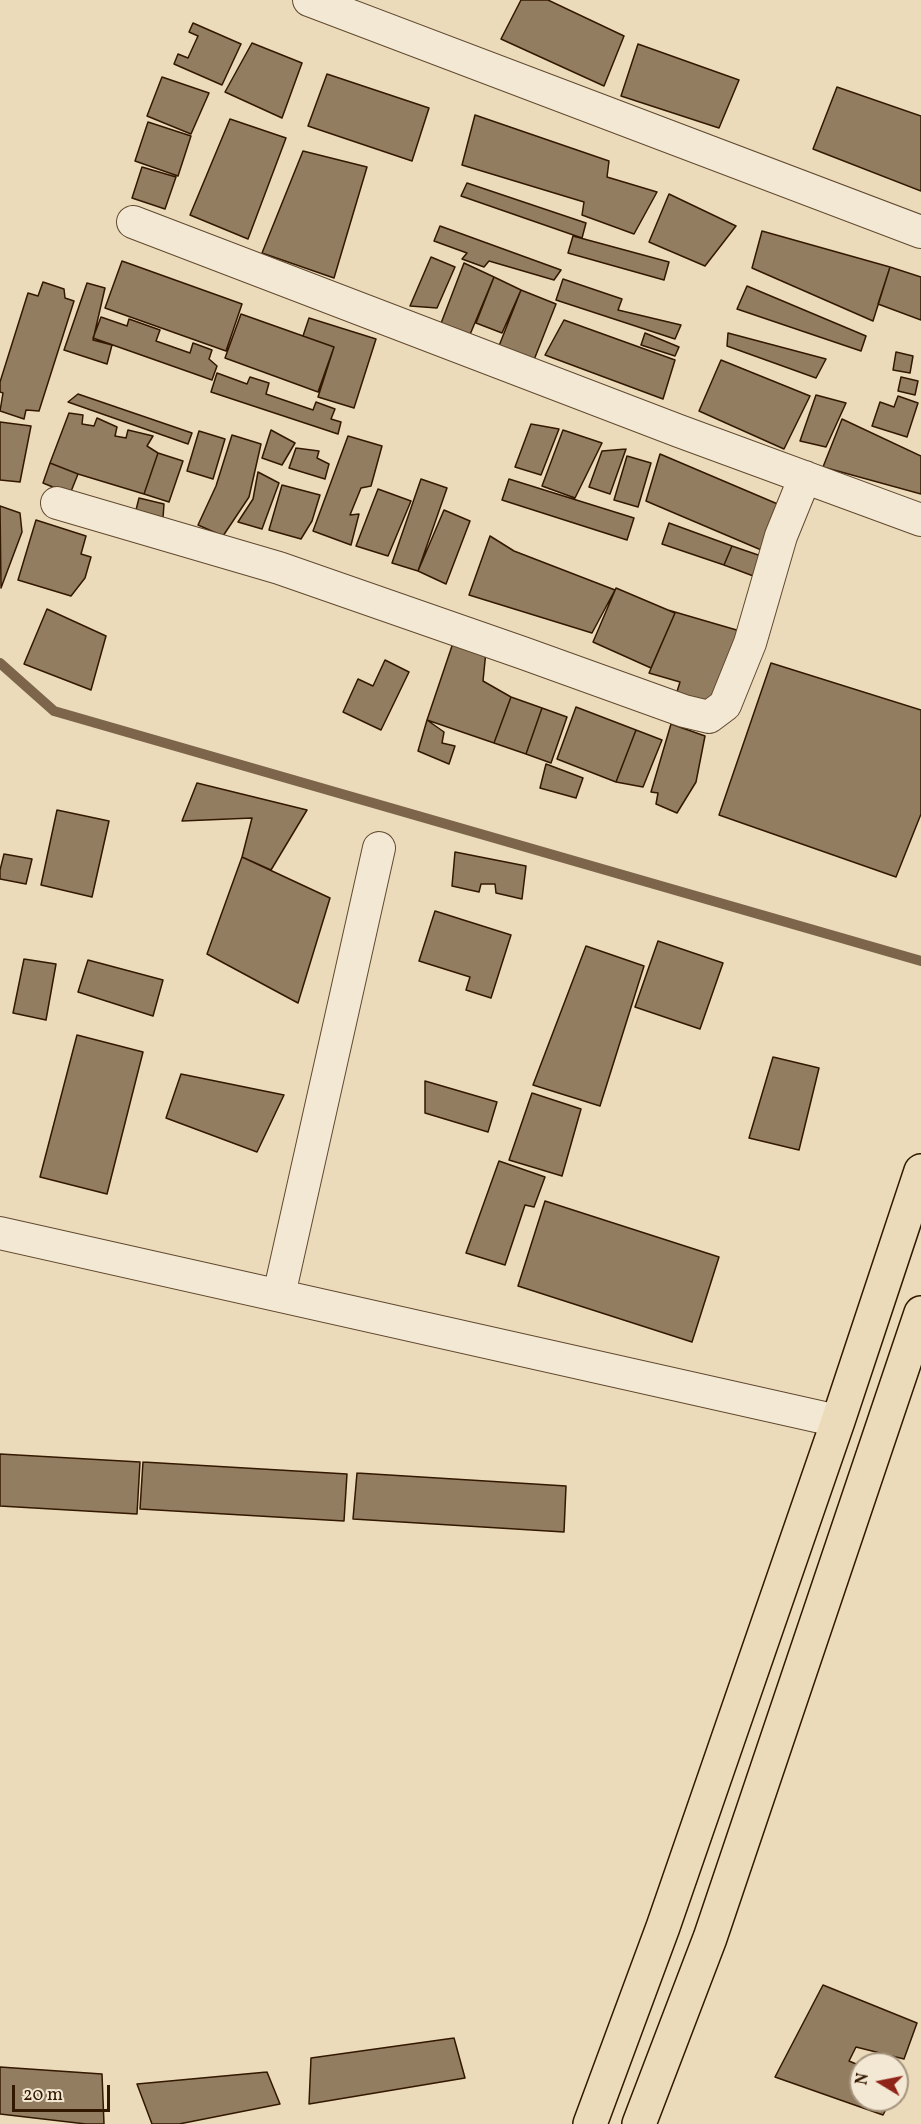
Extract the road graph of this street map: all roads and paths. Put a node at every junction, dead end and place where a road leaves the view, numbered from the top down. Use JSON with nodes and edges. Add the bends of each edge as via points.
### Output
{"nodes":[{"id":1,"x":309,"y":0,"type":"edge"},
{"id":2,"x":133,"y":222,"type":"dead end"},
{"id":3,"x":921,"y":232,"type":"edge"},
{"id":4,"x":806,"y":477,"type":"junction"},
{"id":5,"x":57,"y":503,"type":"dead end"},
{"id":6,"x":921,"y":520,"type":"edge"},
{"id":7,"x":379,"y":848,"type":"dead end"},
{"id":8,"x":921,"y":1171,"type":"edge"},
{"id":9,"x":0,"y":1233,"type":"edge"},
{"id":10,"x":279,"y":1295,"type":"junction"},
{"id":11,"x":921,"y":1313,"type":"edge"},
{"id":12,"x":838,"y":1421,"type":"junction"},
{"id":13,"x":590,"y":2124,"type":"edge"},
{"id":14,"x":639,"y":2124,"type":"edge"}],
"edges":[{"from":1,"to":3,"type":"street"},
{"from":2,"to":4,"type":"street"},
{"from":4,"to":5,"type":"street","via":[[781,536],[750,643],[725,705],[709,717],[279,568]]},
{"from":4,"to":6,"type":"street"},
{"from":7,"to":10,"type":"street"},
{"from":8,"to":12,"type":"main road"},
{"from":9,"to":10,"type":"street"},
{"from":10,"to":12,"type":"street"},
{"from":11,"to":14,"type":"main road","via":[[710,1938]]},
{"from":12,"to":13,"type":"main road","via":[[663,1927]]}]}
